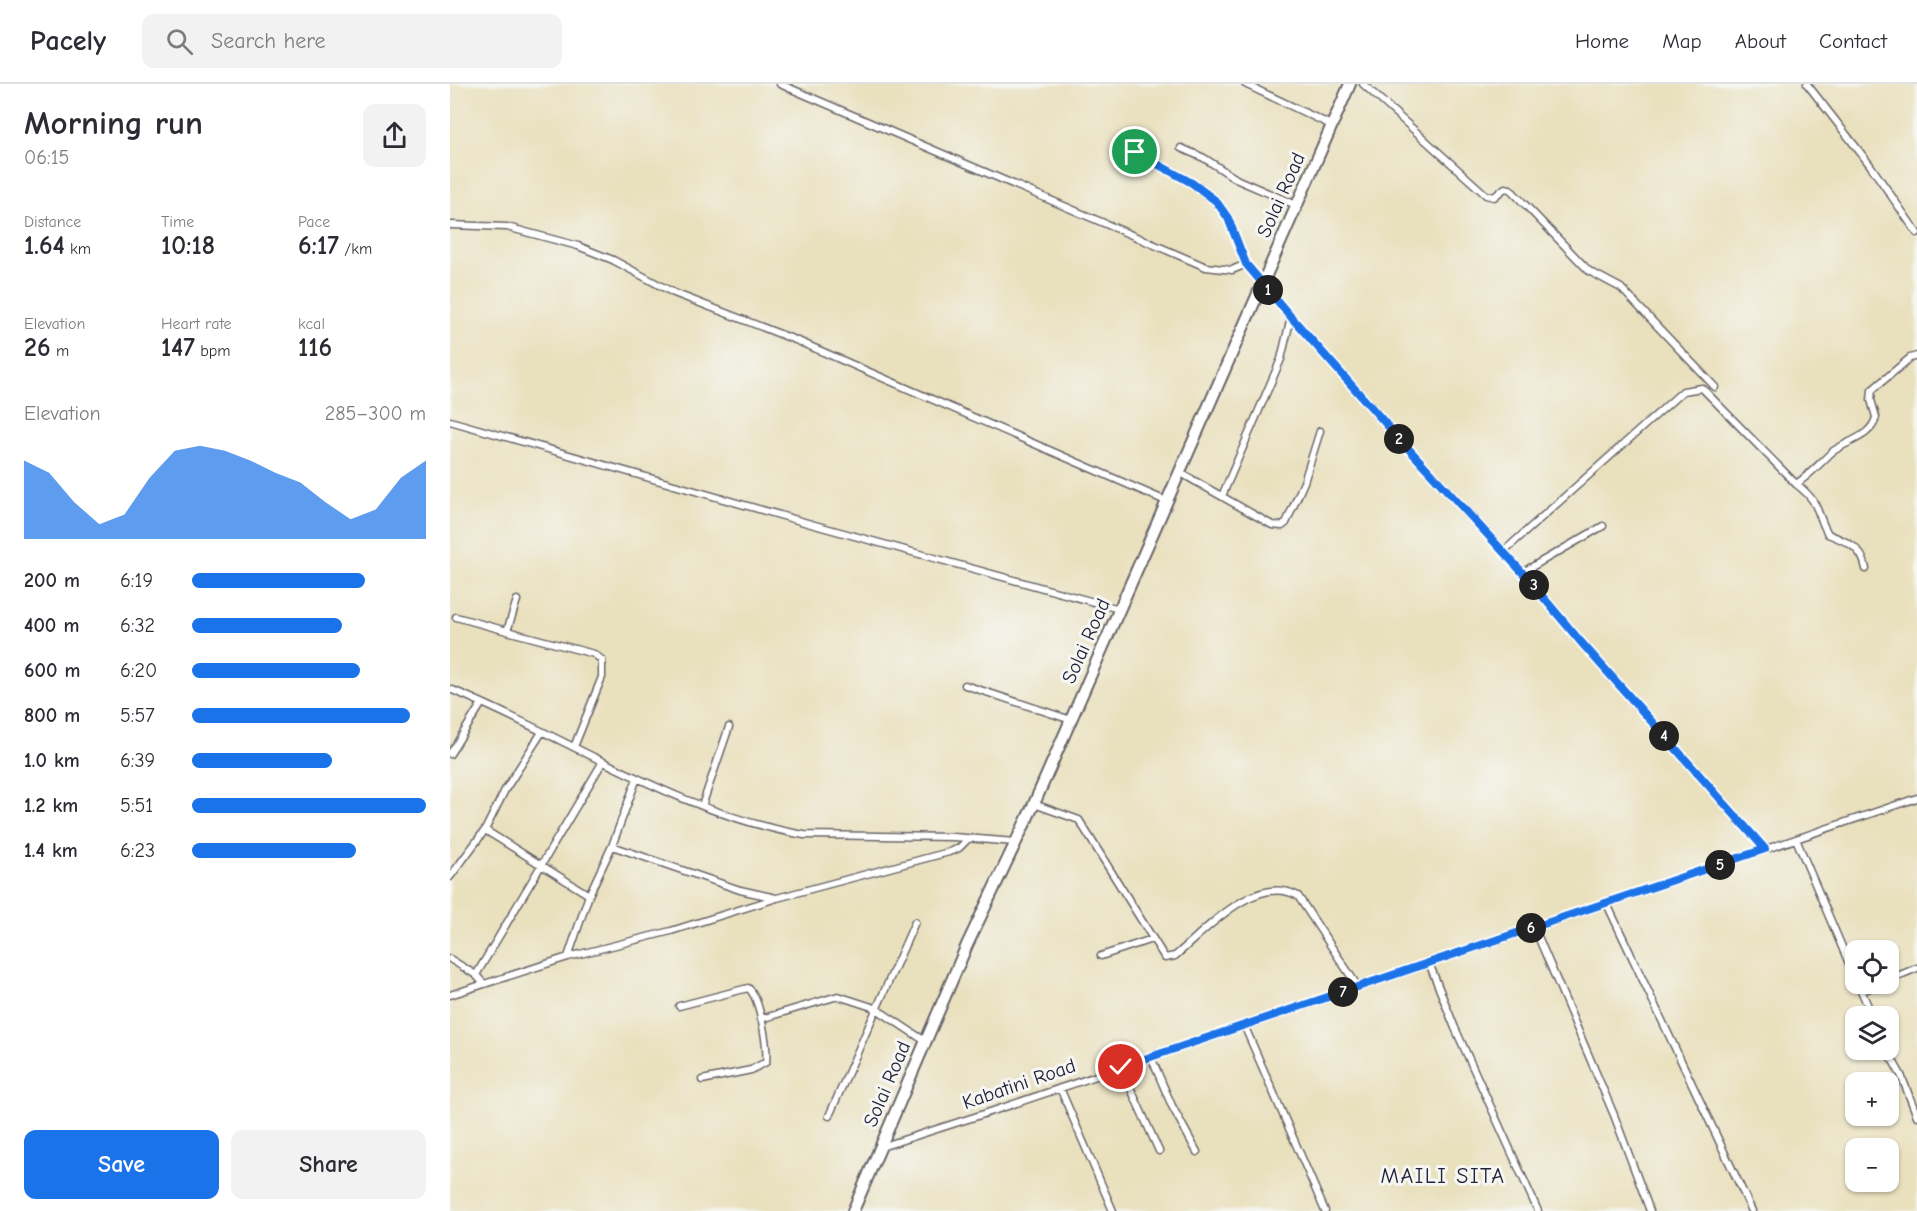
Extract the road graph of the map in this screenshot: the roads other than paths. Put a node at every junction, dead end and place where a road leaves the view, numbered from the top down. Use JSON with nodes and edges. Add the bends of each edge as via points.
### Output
{"nodes":[{"id":1,"x":780,"y":84,"type":"edge"},
{"id":2,"x":1245,"y":84,"type":"edge"},
{"id":3,"x":1350,"y":84,"type":"edge"},
{"id":4,"x":1363,"y":84,"type":"edge"},
{"id":5,"x":1807,"y":84,"type":"edge"},
{"id":6,"x":1331,"y":125,"type":"junction"},
{"id":7,"x":1181,"y":148,"type":"dead end"},
{"id":8,"x":1135,"y":152,"type":"dead end"},
{"id":9,"x":1296,"y":205,"type":"junction"},
{"id":10,"x":450,"y":225,"type":"edge"},
{"id":11,"x":1917,"y":233,"type":"edge"},
{"id":12,"x":1246,"y":264,"type":"junction"},
{"id":13,"x":1262,"y":283,"type":"junction"},
{"id":14,"x":1291,"y":317,"type":"junction"},
{"id":15,"x":1917,"y":356,"type":"edge"},
{"id":16,"x":1715,"y":387,"type":"dead end"},
{"id":17,"x":450,"y":421,"type":"edge"},
{"id":18,"x":1320,"y":431,"type":"dead end"},
{"id":19,"x":1179,"y":472,"type":"junction"},
{"id":20,"x":1796,"y":484,"type":"junction"},
{"id":21,"x":1222,"y":496,"type":"junction"},
{"id":22,"x":1166,"y":501,"type":"junction"},
{"id":23,"x":1603,"y":526,"type":"dead end"},
{"id":24,"x":1504,"y":552,"type":"junction"},
{"id":25,"x":1866,"y":569,"type":"dead end"},
{"id":26,"x":1522,"y":572,"type":"junction"},
{"id":27,"x":518,"y":600,"type":"dead end"},
{"id":28,"x":1119,"y":609,"type":"junction"},
{"id":29,"x":456,"y":617,"type":"dead end"},
{"id":30,"x":507,"y":631,"type":"junction"},
{"id":31,"x":965,"y":685,"type":"dead end"},
{"id":32,"x":450,"y":689,"type":"edge"},
{"id":33,"x":482,"y":703,"type":"junction"},
{"id":34,"x":1071,"y":720,"type":"junction"},
{"id":35,"x":729,"y":727,"type":"dead end"},
{"id":36,"x":542,"y":732,"type":"junction"},
{"id":37,"x":574,"y":747,"type":"junction"},
{"id":38,"x":450,"y":754,"type":"edge"},
{"id":39,"x":602,"y":763,"type":"junction"},
{"id":40,"x":637,"y":778,"type":"junction"},
{"id":41,"x":1917,"y":798,"type":"edge"},
{"id":42,"x":1034,"y":804,"type":"junction"},
{"id":43,"x":702,"y":806,"type":"junction"},
{"id":44,"x":485,"y":830,"type":"junction"},
{"id":45,"x":968,"y":839,"type":"junction"},
{"id":46,"x":1796,"y":839,"type":"junction"},
{"id":47,"x":1015,"y":842,"type":"junction"},
{"id":48,"x":612,"y":846,"type":"junction"},
{"id":49,"x":1765,"y":849,"type":"junction"},
{"id":50,"x":540,"y":866,"type":"junction"},
{"id":51,"x":450,"y":877,"type":"edge"},
{"id":52,"x":589,"y":895,"type":"junction"},
{"id":53,"x":777,"y":898,"type":"junction"},
{"id":54,"x":1606,"y":904,"type":"junction"},
{"id":55,"x":915,"y":922,"type":"dead end"},
{"id":56,"x":1534,"y":927,"type":"junction"},
{"id":57,"x":1152,"y":939,"type":"junction"},
{"id":58,"x":1845,"y":954,"type":"edge"},
{"id":59,"x":1101,"y":956,"type":"dead end"},
{"id":60,"x":568,"y":957,"type":"junction"},
{"id":61,"x":450,"y":959,"type":"edge"},
{"id":62,"x":1430,"y":963,"type":"junction"},
{"id":63,"x":1917,"y":968,"type":"edge"},
{"id":64,"x":476,"y":975,"type":"junction"},
{"id":65,"x":1899,"y":975,"type":"edge"},
{"id":66,"x":483,"y":983,"type":"junction"},
{"id":67,"x":1358,"y":987,"type":"junction"},
{"id":68,"x":450,"y":995,"type":"edge"},
{"id":69,"x":680,"y":1006,"type":"dead end"},
{"id":70,"x":875,"y":1008,"type":"junction"},
{"id":71,"x":761,"y":1019,"type":"junction"},
{"id":72,"x":1244,"y":1025,"type":"junction"},
{"id":73,"x":925,"y":1041,"type":"junction"},
{"id":74,"x":1151,"y":1057,"type":"junction"},
{"id":75,"x":1893,"y":1060,"type":"edge"},
{"id":76,"x":1121,"y":1067,"type":"junction"},
{"id":77,"x":702,"y":1080,"type":"dead end"},
{"id":78,"x":1060,"y":1088,"type":"junction"},
{"id":79,"x":829,"y":1116,"type":"dead end"},
{"id":80,"x":1917,"y":1116,"type":"edge"},
{"id":81,"x":880,"y":1147,"type":"junction"},
{"id":82,"x":1159,"y":1151,"type":"dead end"},
{"id":83,"x":1197,"y":1152,"type":"dead end"},
{"id":84,"x":853,"y":1211,"type":"edge"},
{"id":85,"x":1113,"y":1211,"type":"edge"},
{"id":86,"x":1325,"y":1211,"type":"edge"},
{"id":87,"x":1538,"y":1211,"type":"edge"},
{"id":88,"x":1650,"y":1211,"type":"edge"},
{"id":89,"x":1752,"y":1211,"type":"edge"}],
"edges":[{"from":1,"to":12,"type":"street","via":[[1206,267],[1232,270]]},
{"from":2,"to":6,"type":"street"},
{"from":3,"to":6,"type":"highway","name":"Solai Road"},
{"from":4,"to":16,"type":"street","via":[[1486,195],[1494,197],[1505,188],[1510,189],[1589,271],[1621,288]]},
{"from":5,"to":11,"type":"street"},
{"from":6,"to":9,"type":"highway","name":"Solai Road"},
{"from":7,"to":9,"type":"street","via":[[1238,180]]},
{"from":8,"to":12,"type":"street","via":[[1216,201],[1228,218]]},
{"from":9,"to":13,"type":"highway","name":"Solai Road"},
{"from":10,"to":22,"type":"street","via":[[507,227],[578,246],[674,293],[798,341]]},
{"from":12,"to":13,"type":"street"},
{"from":13,"to":14,"type":"street"},
{"from":13,"to":19,"type":"highway","name":"Solai Road"},
{"from":14,"to":21,"type":"street","via":[[1281,359]]},
{"from":14,"to":24,"type":"street"},
{"from":15,"to":20,"type":"street","via":[[1872,390],[1876,417],[1868,430],[1834,451]]},
{"from":17,"to":28,"type":"street"},
{"from":18,"to":21,"type":"street","via":[[1304,482],[1282,526],[1272,525]]},
{"from":19,"to":21,"type":"street"},
{"from":19,"to":22,"type":"highway","name":"Solai Road"},
{"from":20,"to":24,"type":"street","via":[[1702,388],[1683,391]]},
{"from":20,"to":25,"type":"street","via":[[1810,494],[1819,508],[1828,534],[1856,547],[1864,556]]},
{"from":22,"to":28,"type":"highway","name":"Solai Road"},
{"from":23,"to":26,"type":"street"},
{"from":24,"to":26,"type":"street"},
{"from":26,"to":49,"type":"street"},
{"from":27,"to":30,"type":"street"},
{"from":28,"to":34,"type":"highway","name":"Solai Road"},
{"from":29,"to":30,"type":"street"},
{"from":30,"to":37,"type":"street","via":[[594,654],[602,660],[602,677]]},
{"from":31,"to":34,"type":"street"},
{"from":32,"to":33,"type":"street"},
{"from":33,"to":36,"type":"street"},
{"from":33,"to":38,"type":"street"},
{"from":34,"to":42,"type":"highway","name":"Solai Road"},
{"from":35,"to":43,"type":"street"},
{"from":36,"to":37,"type":"street"},
{"from":36,"to":44,"type":"street"},
{"from":37,"to":39,"type":"street"},
{"from":39,"to":40,"type":"street"},
{"from":39,"to":50,"type":"street"},
{"from":40,"to":43,"type":"street"},
{"from":40,"to":48,"type":"street"},
{"from":41,"to":46,"type":"street","name":"Kabatini Road"},
{"from":42,"to":47,"type":"highway","name":"Solai Road"},
{"from":42,"to":57,"type":"street","via":[[1079,820]]},
{"from":43,"to":45,"type":"street","via":[[804,835]]},
{"from":44,"to":50,"type":"street"},
{"from":44,"to":51,"type":"street"},
{"from":45,"to":47,"type":"street"},
{"from":45,"to":53,"type":"street","via":[[949,852]]},
{"from":46,"to":49,"type":"street","name":"Kabatini Road"},
{"from":46,"to":58,"type":"street"},
{"from":47,"to":73,"type":"highway","name":"Solai Road"},
{"from":48,"to":52,"type":"street"},
{"from":48,"to":53,"type":"street","via":[[740,890]]},
{"from":49,"to":54,"type":"street","name":"Kabatini Road"},
{"from":50,"to":52,"type":"street"},
{"from":50,"to":64,"type":"street"},
{"from":52,"to":60,"type":"street"},
{"from":53,"to":60,"type":"street"},
{"from":54,"to":56,"type":"street","name":"Kabatini Road"},
{"from":54,"to":89,"type":"street"},
{"from":55,"to":70,"type":"street"},
{"from":56,"to":62,"type":"street","name":"Kabatini Road"},
{"from":56,"to":88,"type":"street"},
{"from":57,"to":59,"type":"street"},
{"from":57,"to":67,"type":"street","via":[[1161,955],[1169,958],[1251,895],[1287,890],[1298,896]]},
{"from":60,"to":66,"type":"street"},
{"from":61,"to":64,"type":"street"},
{"from":62,"to":67,"type":"street","name":"Kabatini Road"},
{"from":62,"to":87,"type":"street","via":[[1455,1028]]},
{"from":63,"to":65,"type":"street"},
{"from":64,"to":66,"type":"street"},
{"from":66,"to":68,"type":"street"},
{"from":67,"to":72,"type":"street","name":"Kabatini Road"},
{"from":69,"to":71,"type":"street","via":[[748,988],[754,993]]},
{"from":70,"to":71,"type":"street","via":[[838,996]]},
{"from":70,"to":73,"type":"street"},
{"from":70,"to":79,"type":"street"},
{"from":71,"to":77,"type":"street","via":[[766,1062],[751,1070]]},
{"from":72,"to":74,"type":"street","name":"Kabatini Road"},
{"from":72,"to":86,"type":"street"},
{"from":73,"to":81,"type":"highway","name":"Solai Road"},
{"from":74,"to":76,"type":"street","name":"Kabatini Road"},
{"from":74,"to":83,"type":"street"},
{"from":75,"to":80,"type":"street"},
{"from":76,"to":78,"type":"street","name":"Kabatini Road"},
{"from":76,"to":82,"type":"street"},
{"from":78,"to":81,"type":"street","name":"Kabatini Road"},
{"from":78,"to":85,"type":"street"},
{"from":81,"to":84,"type":"highway","name":"Solai Road"}]}
